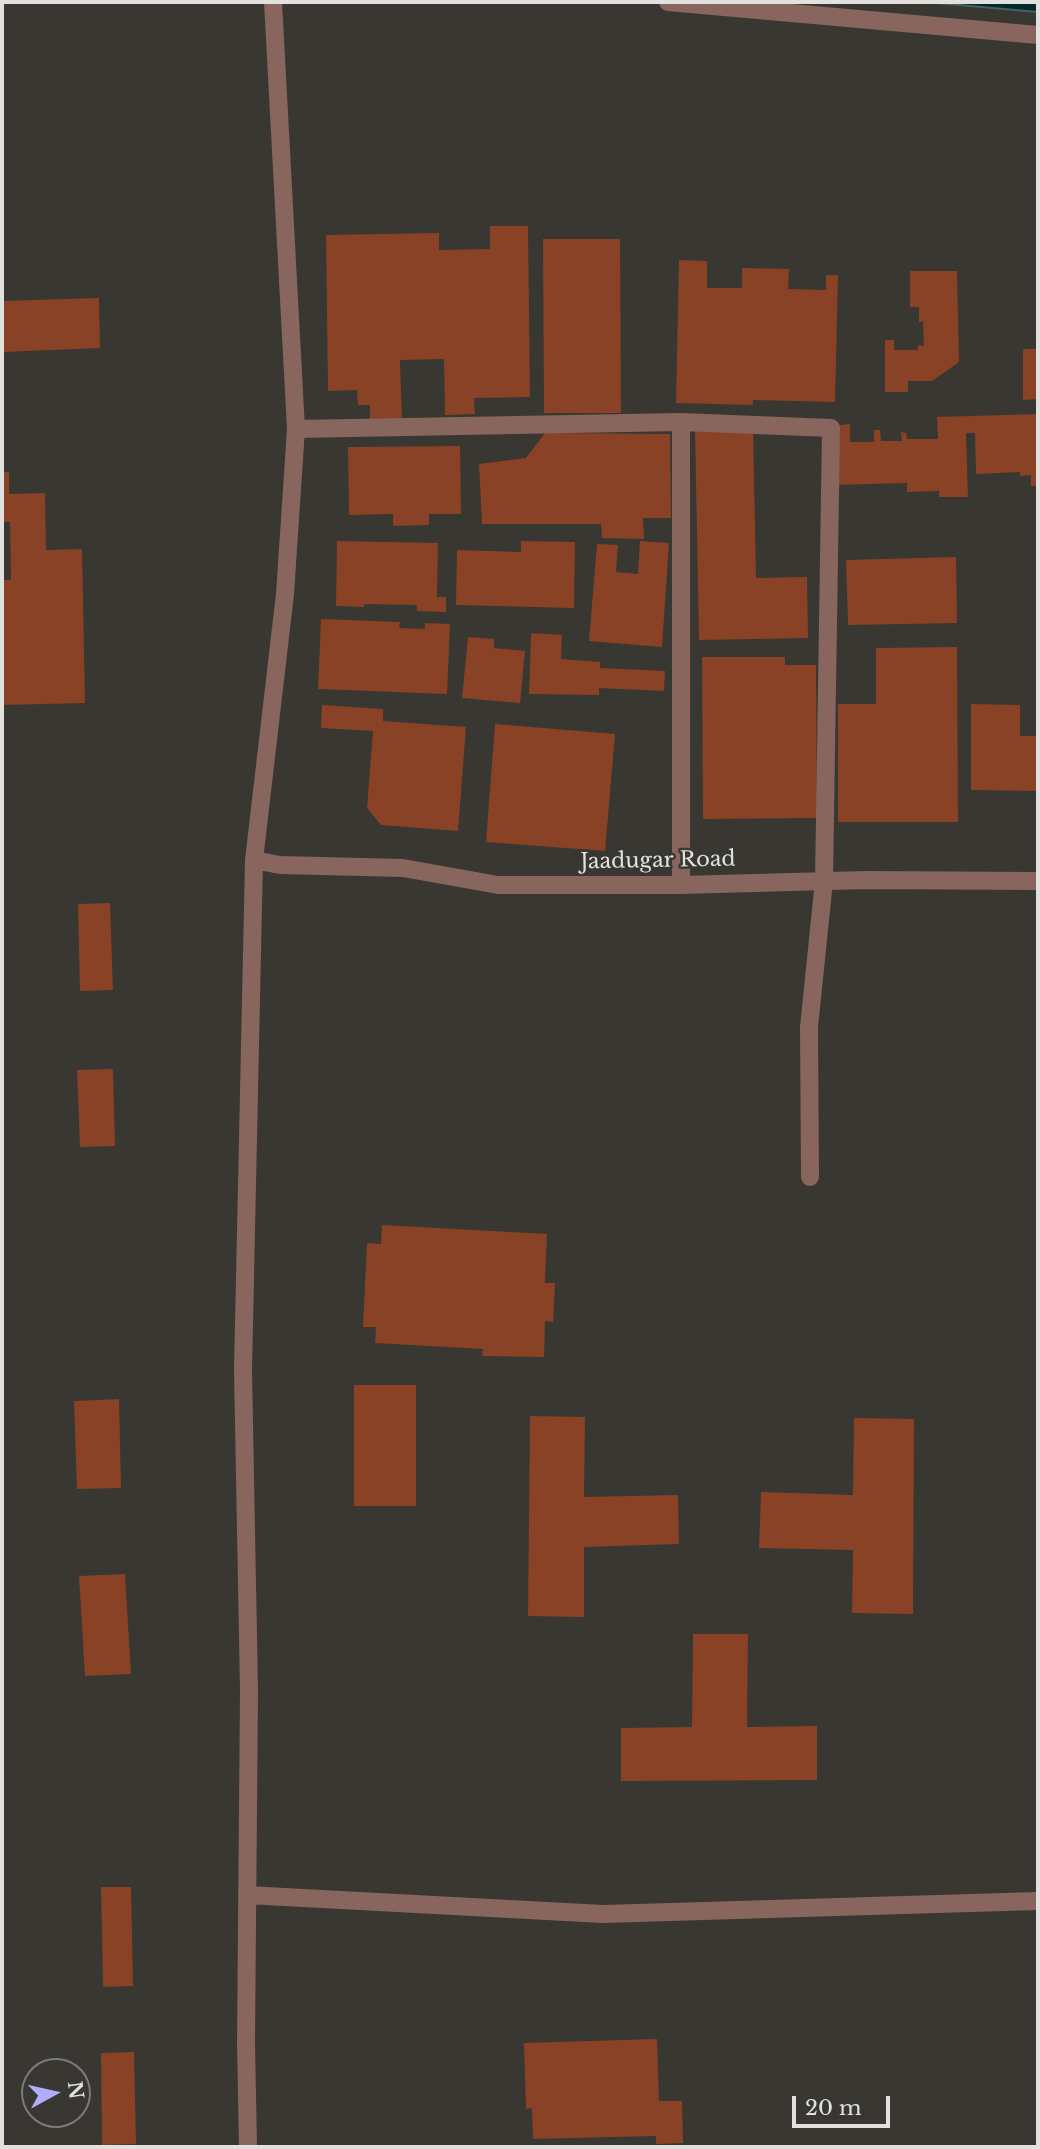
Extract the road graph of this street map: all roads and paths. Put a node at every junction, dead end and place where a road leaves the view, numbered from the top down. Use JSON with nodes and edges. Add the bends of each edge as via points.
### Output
{"nodes":[{"id":1,"x":273,"y":2,"type":"edge"},
{"id":2,"x":668,"y":2,"type":"edge"},
{"id":3,"x":1038,"y":35,"type":"edge"},
{"id":4,"x":681,"y":422,"type":"junction"},
{"id":5,"x":296,"y":429,"type":"junction"},
{"id":6,"x":254,"y":860,"type":"junction"},
{"id":7,"x":824,"y":881,"type":"junction"},
{"id":8,"x":1038,"y":881,"type":"edge"},
{"id":9,"x":681,"y":884,"type":"junction"},
{"id":10,"x":810,"y":1177,"type":"dead end"},
{"id":11,"x":247,"y":1895,"type":"junction"},
{"id":12,"x":1038,"y":1900,"type":"edge"},
{"id":13,"x":248,"y":2147,"type":"edge"}],
"edges":[{"from":1,"to":5,"type":"street"},
{"from":2,"to":3,"type":"street"},
{"from":4,"to":5,"type":"street"},
{"from":4,"to":7,"type":"street","via":[[831,428]]},
{"from":4,"to":9,"type":"street"},
{"from":5,"to":6,"type":"street","via":[[285,594]]},
{"from":6,"to":9,"type":"street","name":"Jaadugar Road","via":[[280,865],[403,867],[498,885]]},
{"from":6,"to":11,"type":"street","via":[[243,1370]]},
{"from":7,"to":8,"type":"street","name":"Jaadugar Road"},
{"from":7,"to":9,"type":"street","name":"Jaadugar Road"},
{"from":7,"to":10,"type":"street","via":[[809,1027]]},
{"from":11,"to":12,"type":"street","via":[[603,1914]]},
{"from":11,"to":13,"type":"street"}]}
